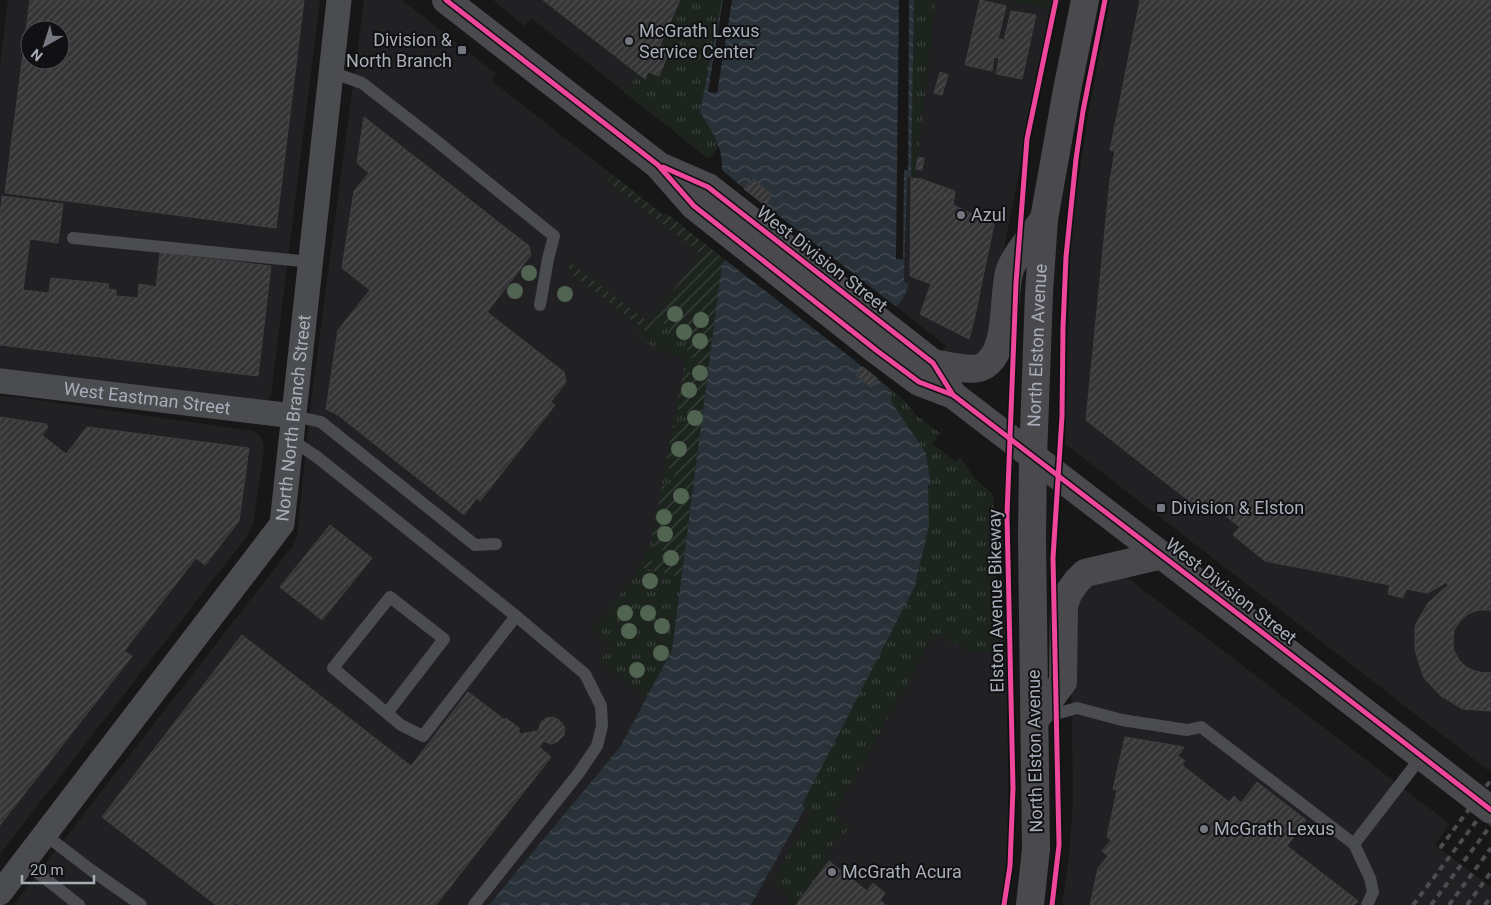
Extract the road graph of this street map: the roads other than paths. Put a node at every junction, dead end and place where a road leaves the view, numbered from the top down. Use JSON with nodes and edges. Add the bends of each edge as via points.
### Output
{"nodes":[{"id":1,"x":339,"y":0,"type":"edge"},
{"id":2,"x":446,"y":0,"type":"edge"},
{"id":3,"x":1085,"y":0,"type":"edge"},
{"id":4,"x":332,"y":72,"type":"junction"},
{"id":5,"x":1044,"y":219,"type":"junction"},
{"id":6,"x":74,"y":238,"type":"dead end"},
{"id":7,"x":311,"y":262,"type":"junction"},
{"id":8,"x":540,"y":305,"type":"dead end"},
{"id":9,"x":884,"y":340,"type":"junction"},
{"id":10,"x":933,"y":363,"type":"junction"},
{"id":11,"x":0,"y":381,"type":"edge"},
{"id":12,"x":952,"y":395,"type":"junction"},
{"id":13,"x":293,"y":428,"type":"junction"},
{"id":14,"x":1034,"y":458,"type":"junction"},
{"id":15,"x":496,"y":544,"type":"dead end"},
{"id":16,"x":1162,"y":555,"type":"junction"},
{"id":17,"x":516,"y":616,"type":"junction"},
{"id":18,"x":387,"y":713,"type":"junction"},
{"id":19,"x":1035,"y":720,"type":"junction"},
{"id":20,"x":1422,"y":756,"type":"junction"},
{"id":21,"x":1491,"y":810,"type":"edge"},
{"id":22,"x":44,"y":834,"type":"junction"},
{"id":23,"x":1354,"y":844,"type":"junction"},
{"id":24,"x":24,"y":862,"type":"junction"},
{"id":25,"x":1,"y":889,"type":"edge"},
{"id":26,"x":79,"y":905,"type":"edge"},
{"id":27,"x":141,"y":905,"type":"edge"},
{"id":28,"x":474,"y":905,"type":"edge"},
{"id":29,"x":1030,"y":905,"type":"edge"},
{"id":30,"x":1366,"y":905,"type":"edge"}],
"edges":[{"from":1,"to":4,"type":"street","name":"North North Branch Street"},
{"from":2,"to":9,"type":"main road","name":"West Division Street","via":[[658,165],[694,206],[744,231]]},
{"from":3,"to":5,"type":"main road","name":"North Elston Avenue"},
{"from":4,"to":7,"type":"street","name":"North North Branch Street"},
{"from":4,"to":8,"type":"lane","via":[[362,83],[554,236]]},
{"from":5,"to":10,"type":"main road","via":[[1009,272],[1001,342],[996,354],[979,368]]},
{"from":5,"to":14,"type":"main road","name":"North Elston Avenue"},
{"from":6,"to":7,"type":"lane"},
{"from":7,"to":13,"type":"street","name":"North North Branch Street"},
{"from":9,"to":10,"type":"main road","name":"West Division Street"},
{"from":9,"to":12,"type":"main road","name":"West Division Street","via":[[919,382]]},
{"from":10,"to":12,"type":"main road","name":"West Division Street"},
{"from":11,"to":13,"type":"street","name":"West Eastman Street"},
{"from":12,"to":14,"type":"main road","name":"West Division Street"},
{"from":13,"to":15,"type":"lane","via":[[321,422],[475,545]]},
{"from":13,"to":17,"type":"lane","via":[[317,457]]},
{"from":13,"to":22,"type":"street","name":"North North Branch Street","via":[[282,524]]},
{"from":14,"to":16,"type":"main road","name":"West Division Street"},
{"from":14,"to":19,"type":"main road","name":"North Elston Avenue"},
{"from":16,"to":19,"type":"main road","via":[[1085,573],[1077,581],[1064,605],[1063,682]]},
{"from":16,"to":20,"type":"main road","name":"West Division Street"},
{"from":17,"to":18,"type":"lane","via":[[423,736],[401,725]]},
{"from":17,"to":28,"type":"lane","via":[[585,674],[601,706],[602,726],[597,746],[578,774]]},
{"from":18,"to":18,"type":"lane","via":[[333,668],[390,597],[444,639]]},
{"from":19,"to":23,"type":"lane","via":[[1077,708],[1122,720],[1187,730],[1201,728]]},
{"from":19,"to":29,"type":"main road","name":"North Elston Avenue","via":[[1036,849]]},
{"from":20,"to":21,"type":"main road","name":"West Division Street"},
{"from":20,"to":23,"type":"lane"},
{"from":22,"to":24,"type":"street","name":"North North Branch Street"},
{"from":22,"to":27,"type":"lane"},
{"from":23,"to":30,"type":"lane","via":[[1373,892]]},
{"from":24,"to":25,"type":"street","name":"North North Branch Street"},
{"from":24,"to":26,"type":"lane"}]}
